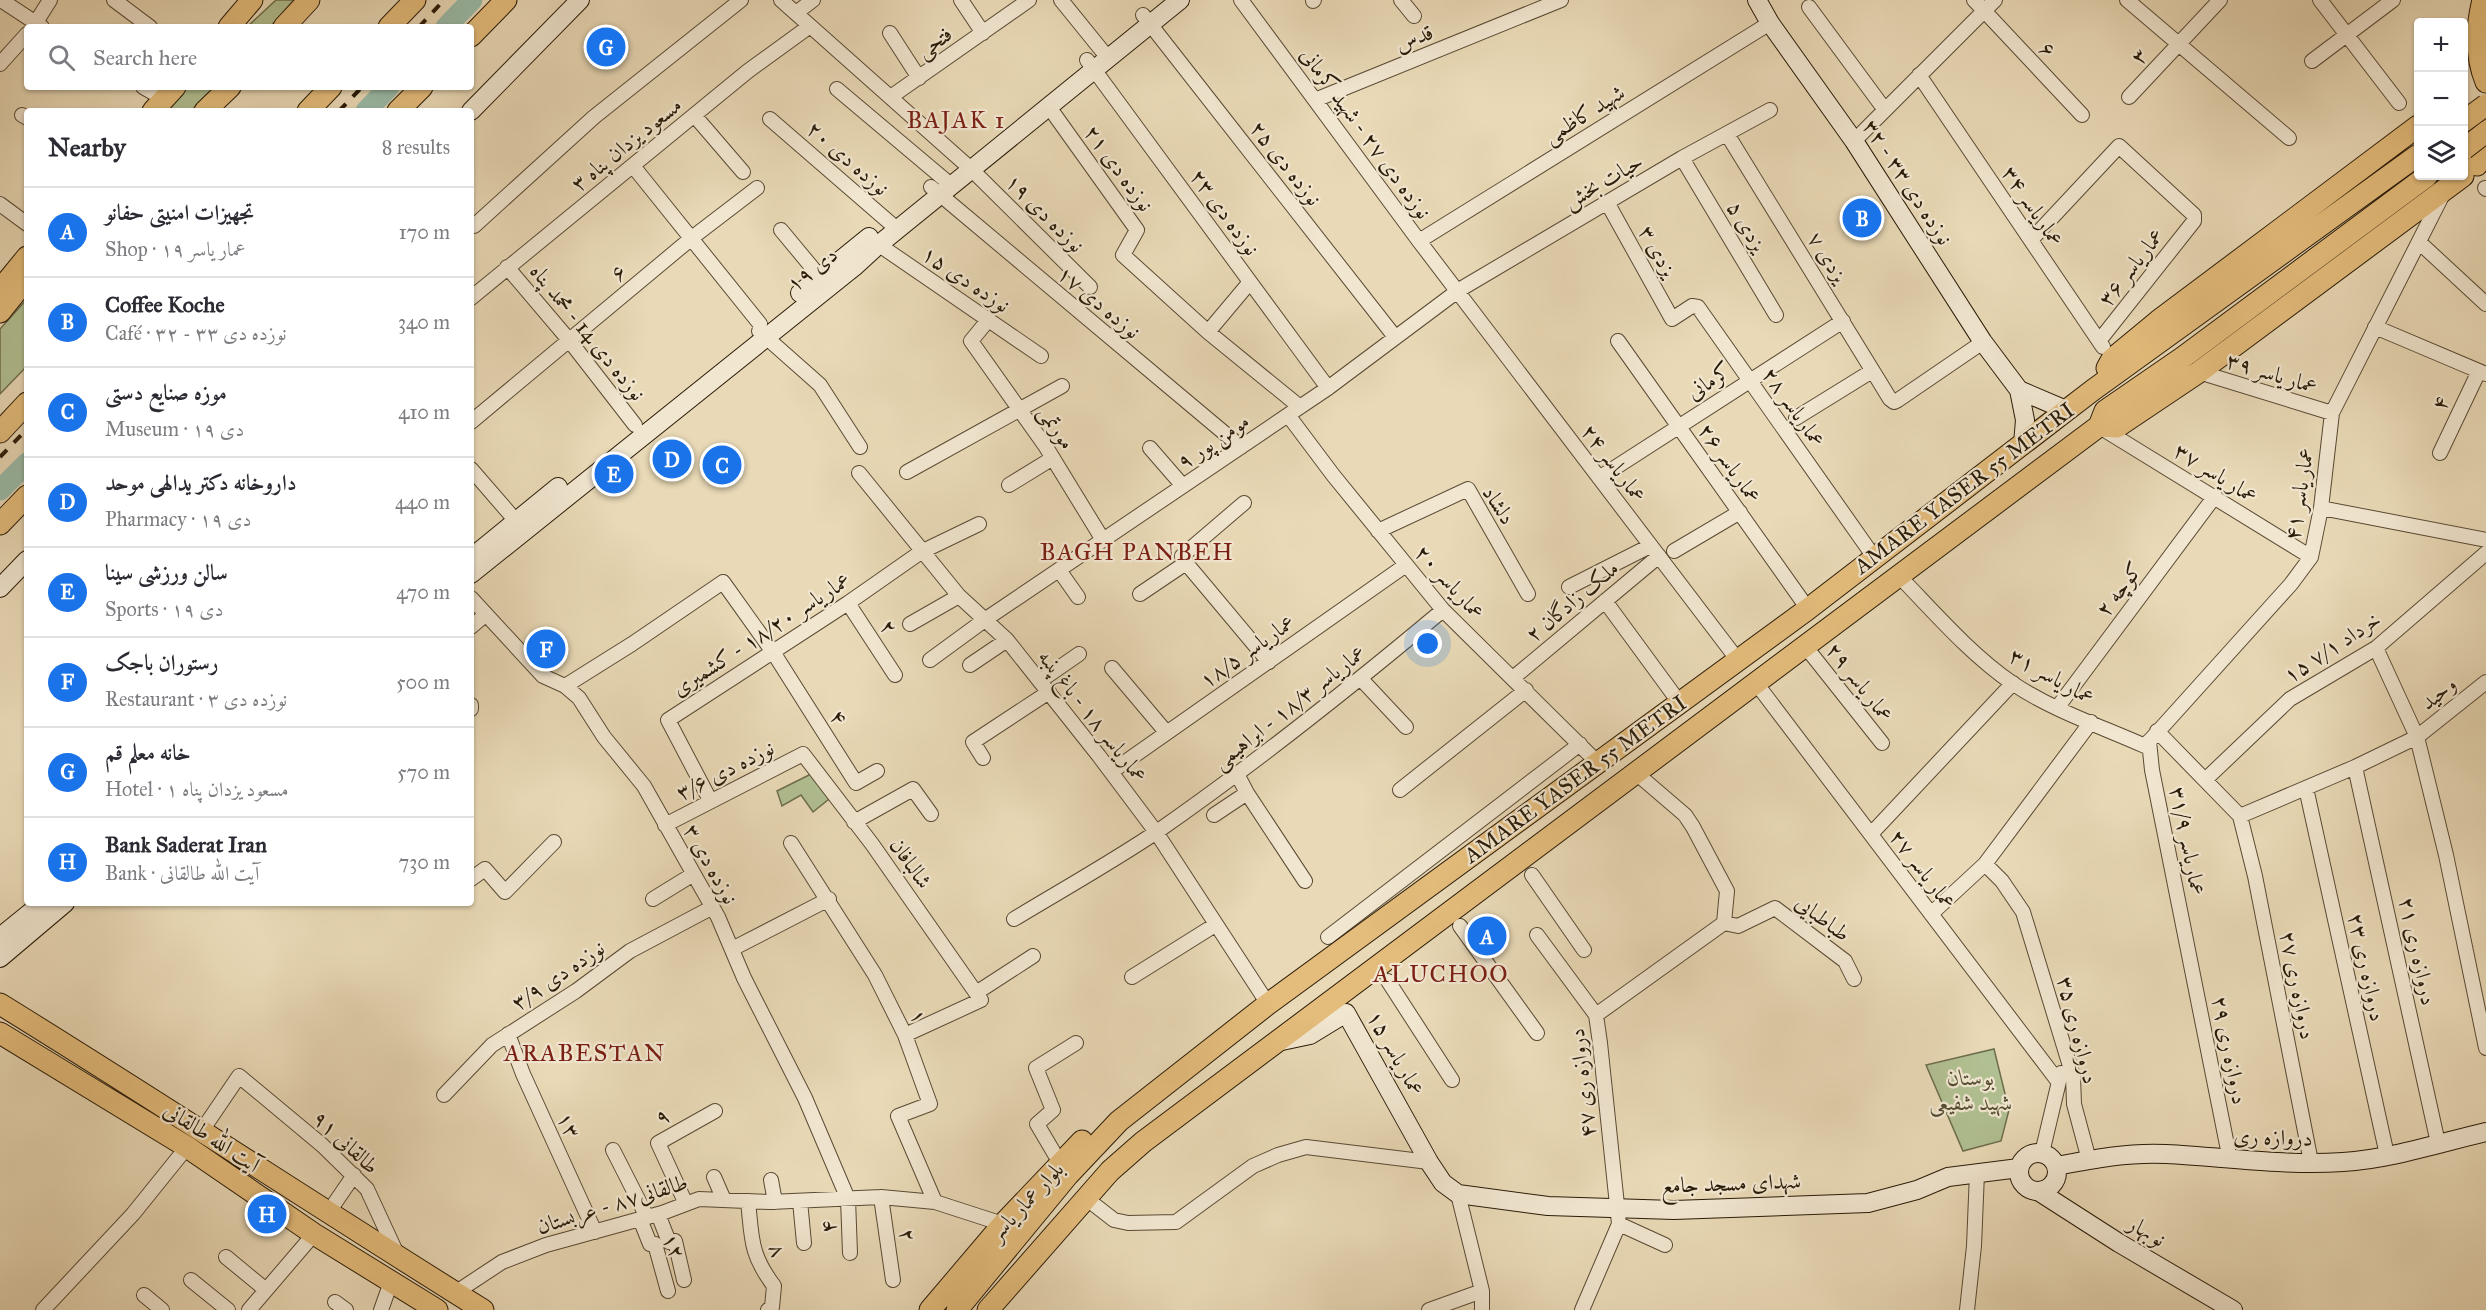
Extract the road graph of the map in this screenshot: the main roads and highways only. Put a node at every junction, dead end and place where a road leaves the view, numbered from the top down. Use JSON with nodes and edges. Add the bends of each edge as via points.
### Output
{"nodes":[{"id":1,"x":309,"y":0,"type":"edge"},
{"id":2,"x":415,"y":0,"type":"edge"},
{"id":3,"x":506,"y":0,"type":"edge"},
{"id":4,"x":580,"y":0,"type":"edge"},
{"id":5,"x":1162,"y":0,"type":"edge"},
{"id":6,"x":1180,"y":0,"type":"edge"},
{"id":7,"x":1757,"y":0,"type":"edge"},
{"id":8,"x":2483,"y":0,"type":"edge"},
{"id":9,"x":247,"y":1,"type":"edge"},
{"id":10,"x":1147,"y":20,"type":"junction"},
{"id":11,"x":231,"y":24,"type":"edge"},
{"id":12,"x":287,"y":24,"type":"edge"},
{"id":13,"x":392,"y":24,"type":"edge"},
{"id":14,"x":474,"y":33,"type":"edge"},
{"id":15,"x":2477,"y":43,"type":"junction"},
{"id":16,"x":2468,"y":58,"type":"edge"},
{"id":17,"x":1098,"y":59,"type":"junction"},
{"id":18,"x":2486,"y":82,"type":"edge"},
{"id":19,"x":328,"y":90,"type":"edge"},
{"id":20,"x":419,"y":90,"type":"edge"},
{"id":21,"x":2486,"y":105,"type":"edge"},
{"id":22,"x":311,"y":108,"type":"edge"},
{"id":23,"x":401,"y":108,"type":"edge"},
{"id":24,"x":474,"y":108,"type":"edge"},
{"id":25,"x":2468,"y":115,"type":"edge"},
{"id":26,"x":2468,"y":118,"type":"edge"},
{"id":27,"x":2414,"y":129,"type":"edge"},
{"id":28,"x":2486,"y":132,"type":"edge"},
{"id":29,"x":2468,"y":145,"type":"edge"},
{"id":30,"x":2414,"y":157,"type":"edge"},
{"id":31,"x":967,"y":165,"type":"junction"},
{"id":32,"x":2468,"y":172,"type":"edge"},
{"id":33,"x":2422,"y":180,"type":"edge"},
{"id":34,"x":2458,"y":180,"type":"edge"},
{"id":35,"x":873,"y":241,"type":"junction"},
{"id":36,"x":24,"y":261,"type":"edge"},
{"id":37,"x":24,"y":283,"type":"edge"},
{"id":38,"x":0,"y":290,"type":"edge"},
{"id":39,"x":0,"y":312,"type":"edge"},
{"id":40,"x":760,"y":330,"type":"junction"},
{"id":41,"x":2019,"y":390,"type":"junction"},
{"id":42,"x":2093,"y":390,"type":"junction"},
{"id":43,"x":24,"y":406,"type":"edge"},
{"id":44,"x":2066,"y":410,"type":"junction"},
{"id":45,"x":2099,"y":426,"type":"junction"},
{"id":46,"x":0,"y":432,"type":"edge"},
{"id":47,"x":2023,"y":444,"type":"junction"},
{"id":48,"x":24,"y":499,"type":"edge"},
{"id":49,"x":0,"y":524,"type":"edge"},
{"id":50,"x":521,"y":526,"type":"junction"},
{"id":51,"x":474,"y":556,"type":"edge"},
{"id":52,"x":24,"y":563,"type":"edge"},
{"id":53,"x":474,"y":571,"type":"edge"},
{"id":54,"x":0,"y":588,"type":"edge"},
{"id":55,"x":38,"y":906,"type":"edge"},
{"id":56,"x":62,"y":906,"type":"edge"},
{"id":57,"x":0,"y":937,"type":"edge"},
{"id":58,"x":0,"y":958,"type":"edge"},
{"id":59,"x":0,"y":1004,"type":"edge"},
{"id":60,"x":0,"y":1033,"type":"edge"},
{"id":61,"x":1275,"y":1043,"type":"junction"},
{"id":62,"x":1135,"y":1109,"type":"junction"},
{"id":63,"x":2486,"y":1132,"type":"edge"},
{"id":64,"x":2057,"y":1166,"type":"junction"},
{"id":65,"x":2019,"y":1168,"type":"junction"},
{"id":66,"x":1451,"y":1189,"type":"joint"},
{"id":67,"x":2038,"y":1191,"type":"junction"},
{"id":68,"x":1030,"y":1264,"type":"junction"},
{"id":69,"x":437,"y":1310,"type":"edge"},
{"id":70,"x":483,"y":1310,"type":"edge"},
{"id":71,"x":930,"y":1310,"type":"edge"},
{"id":72,"x":957,"y":1310,"type":"edge"},
{"id":73,"x":988,"y":1310,"type":"edge"},
{"id":74,"x":1009,"y":1310,"type":"edge"},
{"id":75,"x":2233,"y":1310,"type":"edge"}],
"edges":[{"from":1,"to":12,"type":"main road"},
{"from":2,"to":13,"type":"main road"},
{"from":3,"to":14,"type":"main road"},
{"from":4,"to":24,"type":"main road"},
{"from":5,"to":10,"type":"main road","name":"۱۹ دی"},
{"from":6,"to":10,"type":"main road","name":"۱۹ دی"},
{"from":7,"to":41,"type":"main road","name":"۳۲ - نوزده دی ۳۳","via":[[1854,141],[1983,342]]},
{"from":8,"to":15,"type":"main road"},
{"from":9,"to":11,"type":"main road"},
{"from":10,"to":17,"type":"main road","name":"۱۹ دی"},
{"from":15,"to":16,"type":"main road"},
{"from":15,"to":18,"type":"main road"},
{"from":17,"to":31,"type":"main road","name":"۱۹ دی"},
{"from":17,"to":31,"type":"main road","name":"۱۹ دی","via":[[1049,107]]},
{"from":19,"to":22,"type":"main road"},
{"from":20,"to":23,"type":"main road"},
{"from":21,"to":26,"type":"main road","bridge":true},
{"from":25,"to":32,"type":"main road","via":[[2484,136],[2485,146]]},
{"from":27,"to":42,"type":"main road","via":[[2158,321],[2112,360]]},
{"from":28,"to":29,"type":"main road","bridge":true},
{"from":30,"to":42,"type":"main road","name":"AMARE YASER 55 METRI"},
{"from":31,"to":35,"type":"main road","name":"۱۹ دی"},
{"from":33,"to":45,"type":"main road","via":[[2104,411]]},
{"from":34,"to":45,"type":"main road","via":[[2199,372],[2117,428]]},
{"from":35,"to":40,"type":"main road","name":"۱۹ دی","via":[[820,277]]},
{"from":35,"to":40,"type":"main road","name":"۱۹ دی","via":[[854,267]]},
{"from":36,"to":38,"type":"main road"},
{"from":37,"to":39,"type":"main road"},
{"from":40,"to":50,"type":"main road","name":"۱۹ دی"},
{"from":40,"to":50,"type":"main road","name":"۱۹ دی","via":[[636,425]]},
{"from":41,"to":44,"type":"main road"},
{"from":41,"to":47,"type":"main road","via":[[2025,420]]},
{"from":42,"to":44,"type":"main road","name":"AMARE YASER 55 METRI"},
{"from":43,"to":46,"type":"main road"},
{"from":44,"to":47,"type":"main road","name":"AMARE YASER 55 METRI"},
{"from":45,"to":61,"type":"main road","name":"AMARE YASER 55 METRI"},
{"from":47,"to":62,"type":"main road","name":"AMARE YASER 55 METRI","via":[[1808,609],[1268,1004]]},
{"from":48,"to":49,"type":"main road"},
{"from":50,"to":51,"type":"main road","name":"۱۹ دی"},
{"from":50,"to":53,"type":"main road","name":"۱۹ دی"},
{"from":52,"to":54,"type":"main road"},
{"from":55,"to":57,"type":"main road"},
{"from":56,"to":58,"type":"main road"},
{"from":59,"to":70,"type":"main road","name":"آیت الله طالقانی","via":[[203,1129],[327,1213]]},
{"from":60,"to":69,"type":"main road","name":"آیت الله طالقانی","via":[[187,1147],[314,1234]]},
{"from":61,"to":66,"type":"main road","name":"عمار یاسر ۱۵","via":[[1310,1035],[1346,1013],[1429,1162]]},
{"from":61,"to":68,"type":"main road","name":"AMARE YASER 55 METRI","via":[[1110,1171]]},
{"from":62,"to":71,"type":"main road","name":"بلوار عمار یاسر","via":[[1108,1117],[1060,1163]]},
{"from":62,"to":72,"type":"main road","name":"بلوار عمار یاسر","via":[[1068,1175]]},
{"from":63,"to":64,"type":"main road","name":"دروازه ری","via":[[2358,1161],[2230,1160],[2164,1154]]},
{"from":64,"to":65,"type":"main road","via":[[2043,1153],[2028,1155]]},
{"from":64,"to":67,"type":"main road","via":[[2054,1184]]},
{"from":65,"to":66,"type":"main road","name":"شهدای مسجد جامع","via":[[1948,1177],[1868,1203],[1686,1210],[1618,1217]]},
{"from":65,"to":67,"type":"main road","via":[[2023,1184]]},
{"from":67,"to":75,"type":"main road","name":"نوبهار","via":[[2119,1244]]},
{"from":68,"to":73,"type":"main road","name":"بلوار عمار یاسر"},
{"from":68,"to":74,"type":"main road"}]}
